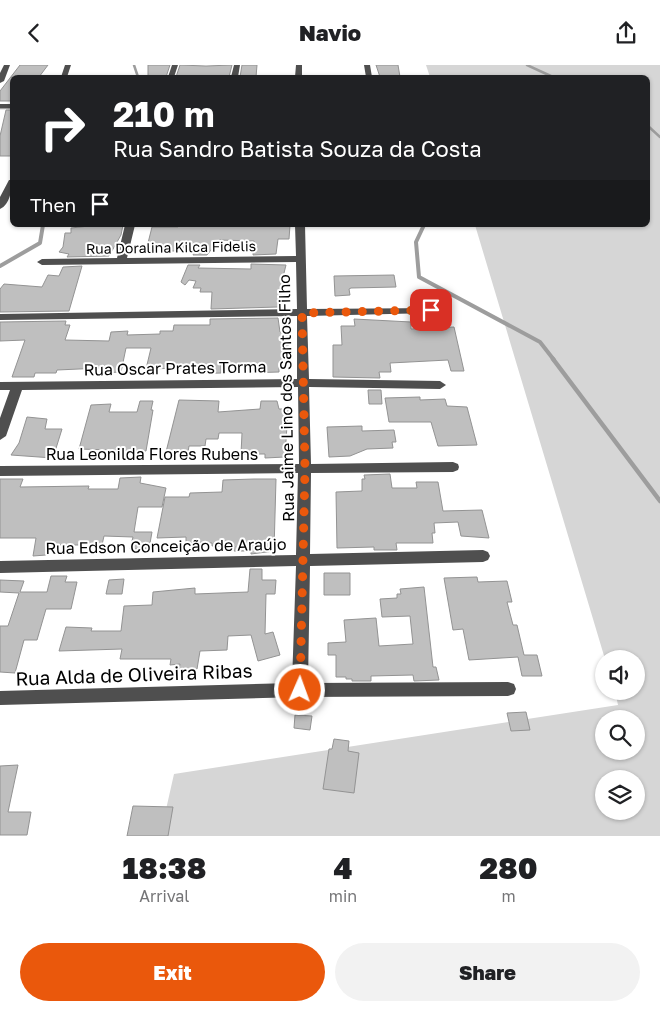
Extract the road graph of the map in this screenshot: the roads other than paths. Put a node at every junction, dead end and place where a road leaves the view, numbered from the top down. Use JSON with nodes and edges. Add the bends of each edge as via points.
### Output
{"nodes":[{"id":1,"x":7,"y":65,"type":"edge"},
{"id":2,"x":0,"y":81,"type":"edge"},
{"id":3,"x":10,"y":186,"type":"edge"},
{"id":4,"x":0,"y":205,"type":"edge"},
{"id":5,"x":130,"y":227,"type":"edge"},
{"id":6,"x":300,"y":227,"type":"edge"},
{"id":7,"x":301,"y":259,"type":"junction"},
{"id":8,"x":121,"y":261,"type":"junction"},
{"id":9,"x":42,"y":262,"type":"dead end"},
{"id":10,"x":431,"y":310,"type":"dead end"},
{"id":11,"x":302,"y":313,"type":"junction"},
{"id":12,"x":0,"y":317,"type":"edge"},
{"id":13,"x":304,"y":383,"type":"junction"},
{"id":14,"x":440,"y":385,"type":"dead end"},
{"id":15,"x":0,"y":386,"type":"edge"},
{"id":16,"x":17,"y":386,"type":"junction"},
{"id":17,"x":0,"y":436,"type":"edge"},
{"id":18,"x":453,"y":467,"type":"dead end"},
{"id":19,"x":305,"y":469,"type":"junction"},
{"id":20,"x":0,"y":471,"type":"edge"},
{"id":21,"x":483,"y":556,"type":"dead end"},
{"id":22,"x":304,"y":560,"type":"junction"},
{"id":23,"x":0,"y":567,"type":"edge"},
{"id":24,"x":508,"y":689,"type":"dead end"},
{"id":25,"x":300,"y":690,"type":"junction"},
{"id":26,"x":0,"y":698,"type":"edge"}],
"edges":[{"from":1,"to":2,"type":"street"},
{"from":3,"to":4,"type":"street"},
{"from":5,"to":8,"type":"street"},
{"from":6,"to":7,"type":"street","name":"Rua Jaime Lino dos Santos Filho"},
{"from":7,"to":8,"type":"street","name":"Rua Doralina Kilca Fidelis"},
{"from":7,"to":11,"type":"street","name":"Rua Jaime Lino dos Santos Filho"},
{"from":8,"to":9,"type":"street","name":"Rua Doralina Kilca Fidelis"},
{"from":10,"to":11,"type":"street"},
{"from":11,"to":12,"type":"street"},
{"from":11,"to":13,"type":"street","name":"Rua Jaime Lino dos Santos Filho"},
{"from":13,"to":14,"type":"street","name":"Rua Oscar Prates Torma"},
{"from":13,"to":16,"type":"street","name":"Rua Oscar Prates Torma"},
{"from":13,"to":19,"type":"street","name":"Rua Jaime Lino dos Santos Filho"},
{"from":15,"to":16,"type":"street","name":"Rua Oscar Prates Torma"},
{"from":16,"to":17,"type":"street"},
{"from":18,"to":19,"type":"street","name":"Rua Leonilda Flores Rubens"},
{"from":19,"to":20,"type":"street","name":"Rua Leonilda Flores Rubens"},
{"from":19,"to":22,"type":"street","name":"Rua Jaime Lino dos Santos Filho"},
{"from":21,"to":22,"type":"street","name":"Rua Edson Conceição de Araújo"},
{"from":22,"to":23,"type":"street","name":"Rua Edson Conceição de Araújo"},
{"from":22,"to":25,"type":"street","name":"Rua Jaime Lino dos Santos Filho"},
{"from":24,"to":25,"type":"street","name":"Rua Alda de Oliveira Ribas"},
{"from":25,"to":26,"type":"street","name":"Rua Alda de Oliveira Ribas"}]}
